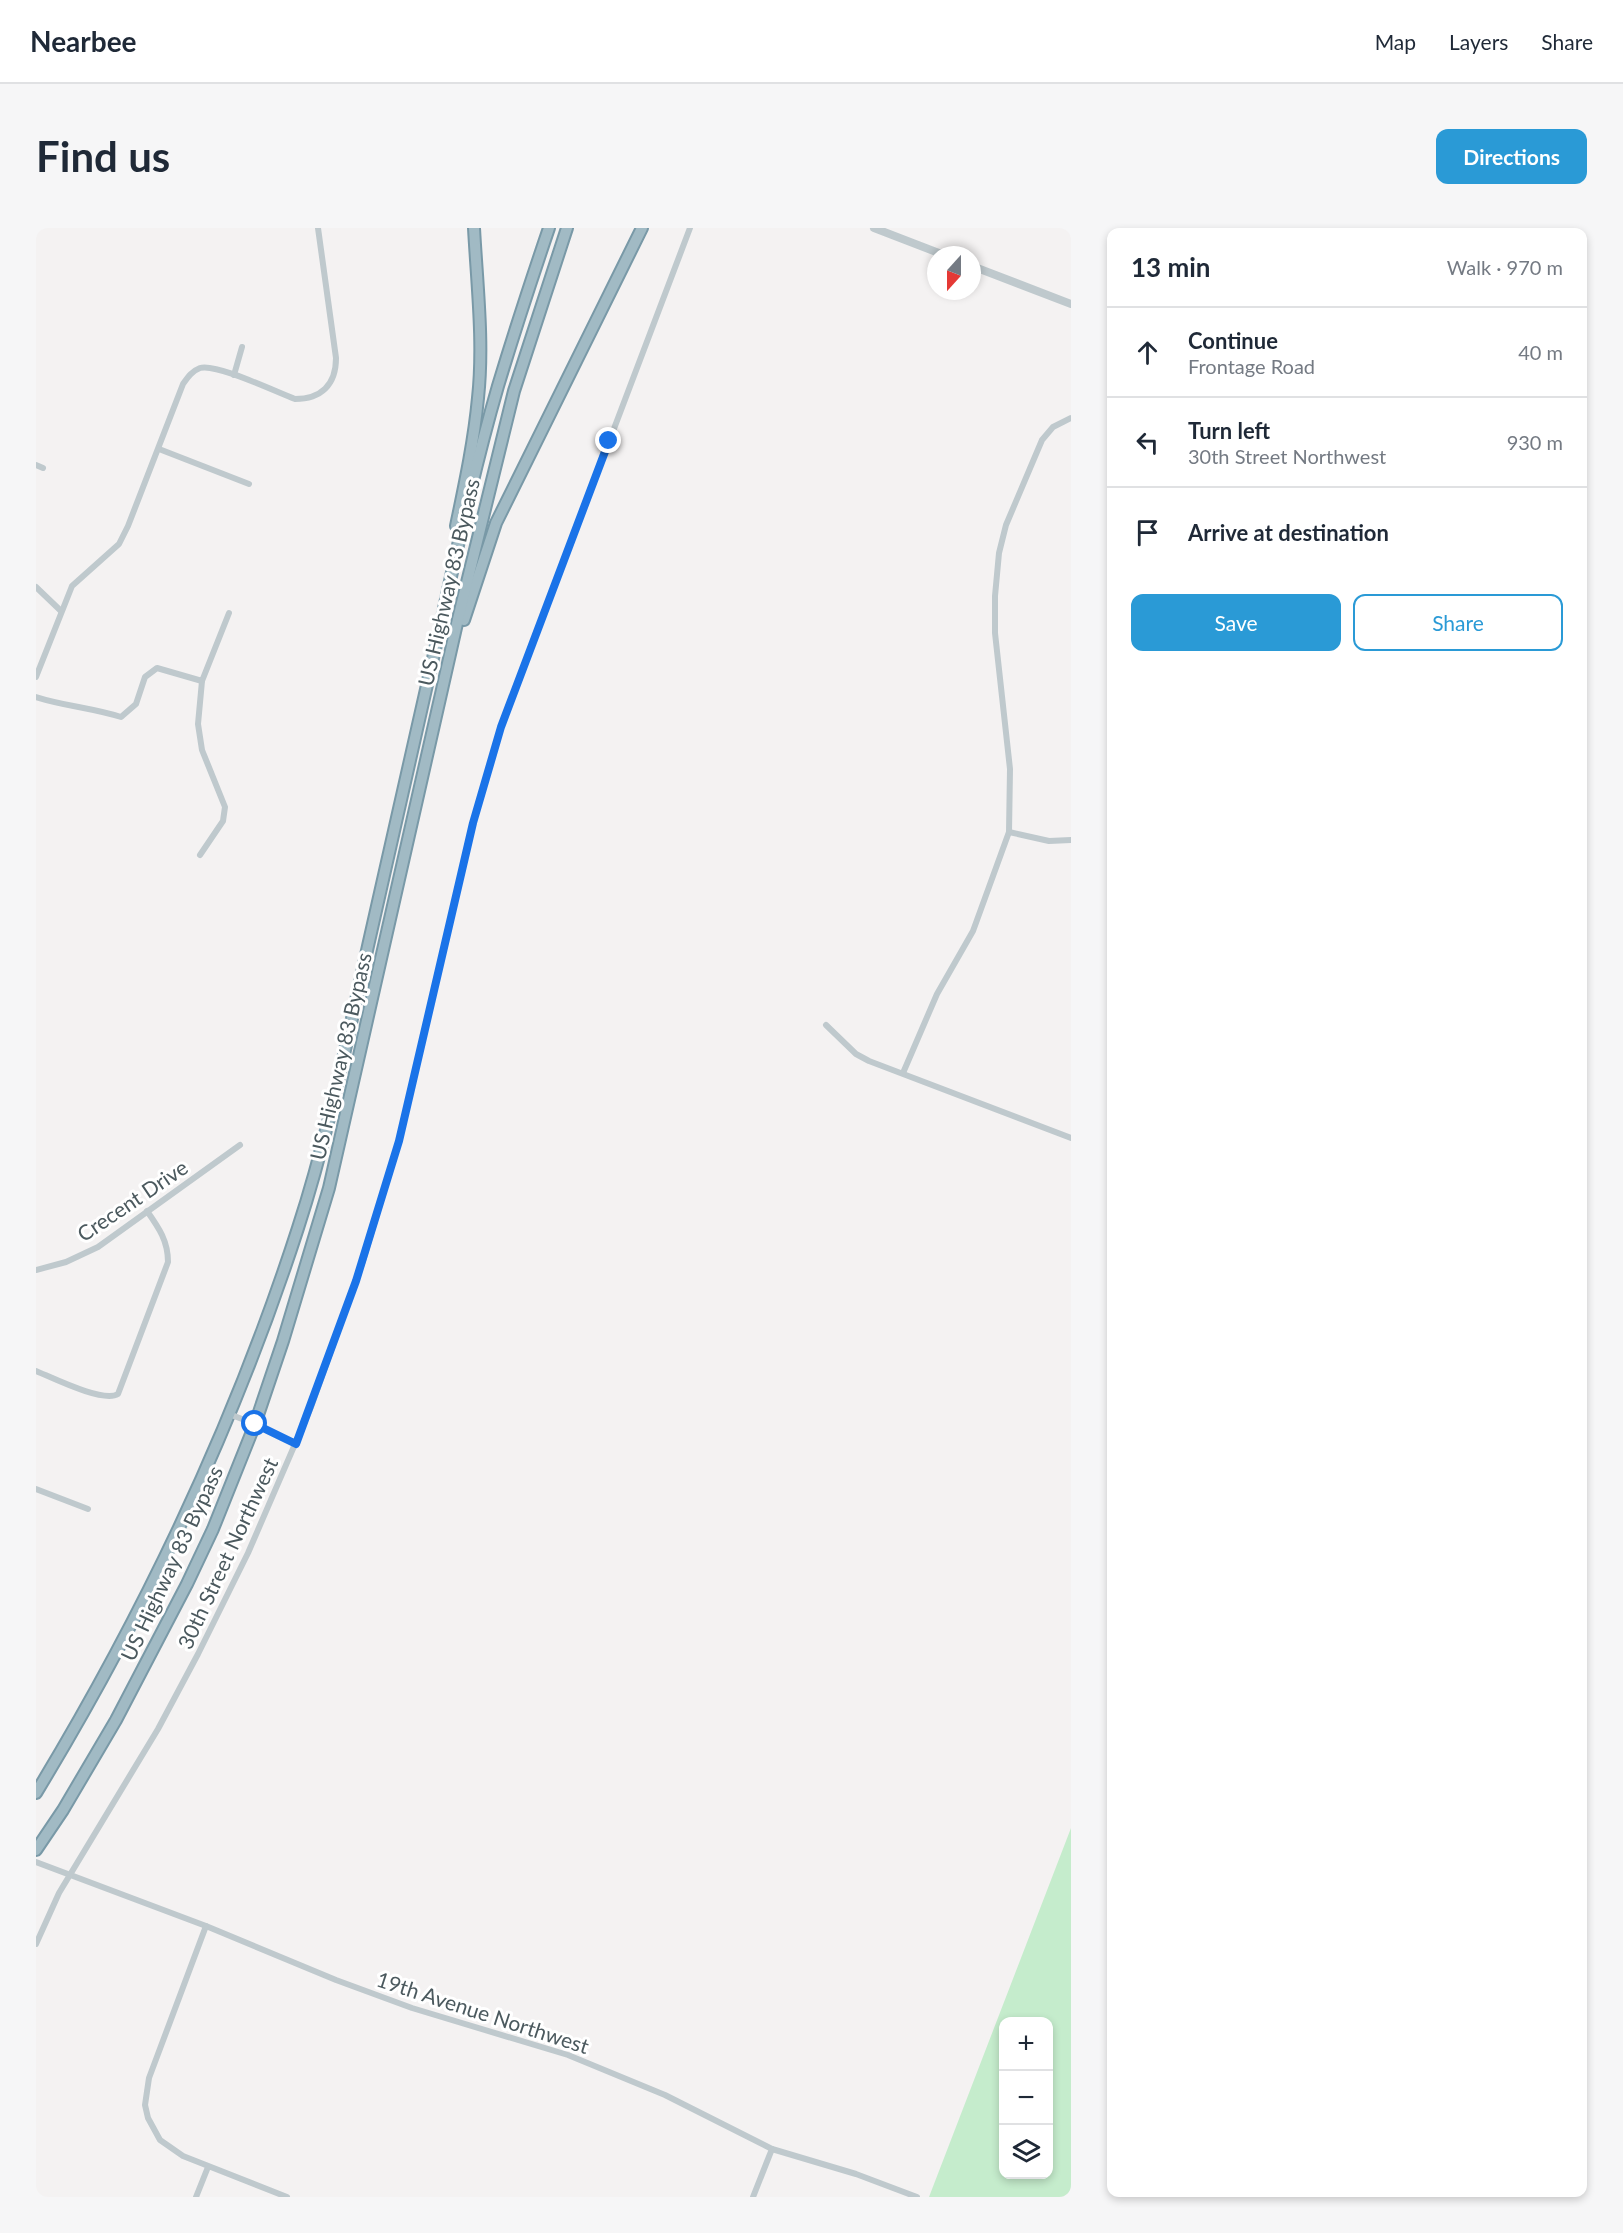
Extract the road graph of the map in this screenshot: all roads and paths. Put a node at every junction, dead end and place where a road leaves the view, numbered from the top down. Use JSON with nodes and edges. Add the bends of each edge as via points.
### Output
{"nodes":[{"id":1,"x":318,"y":228,"type":"edge"},
{"id":2,"x":474,"y":228,"type":"edge"},
{"id":3,"x":549,"y":228,"type":"edge"},
{"id":4,"x":567,"y":228,"type":"edge"},
{"id":5,"x":642,"y":228,"type":"edge"},
{"id":6,"x":690,"y":228,"type":"edge"},
{"id":7,"x":874,"y":228,"type":"edge"},
{"id":8,"x":927,"y":248,"type":"edge"},
{"id":9,"x":981,"y":269,"type":"edge"},
{"id":10,"x":1071,"y":304,"type":"edge"},
{"id":11,"x":242,"y":347,"type":"dead end"},
{"id":12,"x":234,"y":375,"type":"junction"},
{"id":13,"x":1071,"y":418,"type":"edge"},
{"id":14,"x":159,"y":449,"type":"junction"},
{"id":15,"x":249,"y":484,"type":"dead end"},
{"id":16,"x":36,"y":587,"type":"edge"},
{"id":17,"x":61,"y":611,"type":"junction"},
{"id":18,"x":444,"y":612,"type":"junction"},
{"id":19,"x":229,"y":613,"type":"dead end"},
{"id":20,"x":455,"y":639,"type":"junction"},
{"id":21,"x":36,"y":677,"type":"edge"},
{"id":22,"x":202,"y":681,"type":"junction"},
{"id":23,"x":36,"y":697,"type":"edge"},
{"id":24,"x":1010,"y":832,"type":"junction"},
{"id":25,"x":1071,"y":840,"type":"edge"},
{"id":26,"x":200,"y":855,"type":"dead end"},
{"id":27,"x":826,"y":1025,"type":"dead end"},
{"id":28,"x":903,"y":1073,"type":"junction"},
{"id":29,"x":1071,"y":1138,"type":"edge"},
{"id":30,"x":240,"y":1145,"type":"dead end"},
{"id":31,"x":147,"y":1211,"type":"junction"},
{"id":32,"x":36,"y":1270,"type":"edge"},
{"id":33,"x":36,"y":1371,"type":"edge"},
{"id":34,"x":229,"y":1414,"type":"junction"},
{"id":35,"x":255,"y":1424,"type":"junction"},
{"id":36,"x":296,"y":1444,"type":"junction"},
{"id":37,"x":36,"y":1489,"type":"edge"},
{"id":38,"x":88,"y":1509,"type":"dead end"},
{"id":39,"x":36,"y":1793,"type":"edge"},
{"id":40,"x":36,"y":1850,"type":"edge"},
{"id":41,"x":36,"y":1862,"type":"edge"},
{"id":42,"x":70,"y":1876,"type":"junction"},
{"id":43,"x":206,"y":1926,"type":"junction"},
{"id":44,"x":36,"y":1944,"type":"edge"},
{"id":45,"x":772,"y":2149,"type":"junction"},
{"id":46,"x":208,"y":2167,"type":"junction"},
{"id":47,"x":196,"y":2197,"type":"edge"},
{"id":48,"x":287,"y":2197,"type":"edge"},
{"id":49,"x":753,"y":2197,"type":"edge"},
{"id":50,"x":917,"y":2197,"type":"edge"}],
"edges":[{"from":1,"to":12,"type":"street","via":[[336,366],[333,377],[322,393],[295,399]]},
{"from":2,"to":18,"type":"highway","via":[[478,398],[446,576]]},
{"from":3,"to":18,"type":"highway","name":"US Highway 83 Bypass","via":[[497,390]]},
{"from":4,"to":20,"type":"highway","name":"US Highway 83 Bypass","via":[[514,391]]},
{"from":5,"to":20,"type":"highway","via":[[496,523]]},
{"from":6,"to":36,"type":"street","name":"30th Street Northwest","via":[[501,727],[473,823],[399,1141],[359,1272]]},
{"from":7,"to":8,"type":"street"},
{"from":9,"to":10,"type":"street"},
{"from":11,"to":12,"type":"street"},
{"from":12,"to":14,"type":"street","via":[[206,367],[190,374]]},
{"from":13,"to":24,"type":"street","via":[[1053,427],[1042,440],[1005,525],[999,553],[995,633],[1010,770]]},
{"from":14,"to":15,"type":"street"},
{"from":14,"to":17,"type":"street","via":[[119,544],[72,586]]},
{"from":16,"to":17,"type":"street"},
{"from":17,"to":21,"type":"street"},
{"from":18,"to":34,"type":"highway","name":"US Highway 83 Bypass","via":[[336,1092],[298,1229]]},
{"from":19,"to":22,"type":"street"},
{"from":20,"to":35,"type":"highway","name":"US Highway 83 Bypass","via":[[329,1188],[301,1288]]},
{"from":22,"to":23,"type":"street","via":[[157,668],[145,677],[136,704],[121,717]]},
{"from":22,"to":26,"type":"street","via":[[198,724],[202,750],[225,807],[223,821]]},
{"from":24,"to":25,"type":"street","via":[[1049,841]]},
{"from":24,"to":28,"type":"street","via":[[973,931],[937,994]]},
{"from":27,"to":28,"type":"street","via":[[856,1054]]},
{"from":28,"to":29,"type":"street"},
{"from":30,"to":31,"type":"street","name":"Crecent Drive"},
{"from":31,"to":32,"type":"street","name":"Crecent Drive","via":[[99,1246],[66,1262]]},
{"from":31,"to":33,"type":"street","via":[[164,1236],[168,1262],[117,1394],[112,1398],[100,1396]]},
{"from":34,"to":35,"type":"street"},
{"from":34,"to":39,"type":"highway","name":"US Highway 83 Bypass","via":[[145,1599],[102,1683]]},
{"from":35,"to":36,"type":"street"},
{"from":35,"to":40,"type":"highway","name":"US Highway 83 Bypass","via":[[187,1584],[116,1720]]},
{"from":36,"to":42,"type":"street","name":"30th Street Northwest","via":[[198,1654],[158,1730]]},
{"from":37,"to":38,"type":"street"},
{"from":41,"to":42,"type":"street","name":"19th Avenue Northwest"},
{"from":42,"to":43,"type":"street","name":"19th Avenue Northwest"},
{"from":42,"to":44,"type":"street","name":"30th Street Northwest"},
{"from":43,"to":45,"type":"street","name":"19th Avenue Northwest","via":[[412,2008],[568,2055],[665,2095]]},
{"from":43,"to":46,"type":"street","via":[[149,2078],[145,2105],[160,2140]]},
{"from":45,"to":49,"type":"street"},
{"from":45,"to":50,"type":"street","name":"19th Avenue Northwest"},
{"from":46,"to":47,"type":"street"},
{"from":46,"to":48,"type":"street"}]}
